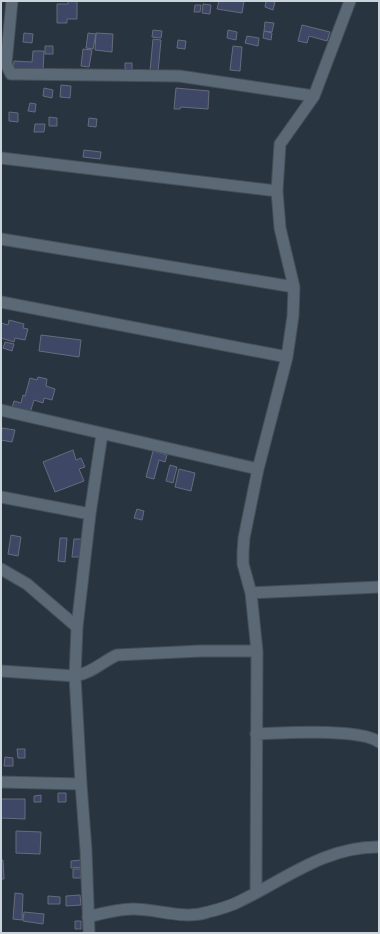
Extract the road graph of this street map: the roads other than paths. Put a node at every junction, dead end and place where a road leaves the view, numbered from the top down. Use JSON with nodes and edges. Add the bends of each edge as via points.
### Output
{"nodes":[{"id":1,"x":12,"y":1,"type":"edge"},
{"id":2,"x":350,"y":1,"type":"edge"},
{"id":3,"x":314,"y":96,"type":"junction"},
{"id":4,"x":1,"y":158,"type":"edge"},
{"id":5,"x":277,"y":191,"type":"junction"},
{"id":6,"x":1,"y":239,"type":"edge"},
{"id":7,"x":294,"y":287,"type":"junction"},
{"id":8,"x":1,"y":302,"type":"edge"},
{"id":9,"x":287,"y":357,"type":"junction"},
{"id":10,"x":1,"y":410,"type":"edge"},
{"id":11,"x":102,"y":434,"type":"junction"},
{"id":12,"x":258,"y":469,"type":"junction"},
{"id":13,"x":1,"y":497,"type":"edge"},
{"id":14,"x":90,"y":514,"type":"junction"},
{"id":15,"x":1,"y":569,"type":"edge"},
{"id":16,"x":379,"y":587,"type":"edge"},
{"id":17,"x":251,"y":593,"type":"junction"},
{"id":18,"x":77,"y":627,"type":"junction"},
{"id":19,"x":257,"y":651,"type":"junction"},
{"id":20,"x":1,"y":671,"type":"edge"},
{"id":21,"x":75,"y":676,"type":"junction"},
{"id":22,"x":256,"y":734,"type":"junction"},
{"id":23,"x":379,"y":742,"type":"edge"},
{"id":24,"x":1,"y":782,"type":"edge"},
{"id":25,"x":81,"y":784,"type":"junction"},
{"id":26,"x":379,"y":847,"type":"edge"},
{"id":27,"x":256,"y":892,"type":"junction"},
{"id":28,"x":88,"y":917,"type":"junction"},
{"id":29,"x":89,"y":933,"type":"edge"}],
"edges":[{"from":1,"to":3,"type":"street","via":[[6,64],[11,74],[178,76]]},
{"from":2,"to":3,"type":"street"},
{"from":3,"to":5,"type":"street","via":[[280,144]]},
{"from":4,"to":5,"type":"street"},
{"from":5,"to":7,"type":"street","via":[[280,228]]},
{"from":6,"to":7,"type":"street"},
{"from":7,"to":9,"type":"street"},
{"from":8,"to":9,"type":"street"},
{"from":9,"to":12,"type":"street"},
{"from":10,"to":11,"type":"street"},
{"from":11,"to":12,"type":"street"},
{"from":11,"to":14,"type":"street"},
{"from":12,"to":17,"type":"street","via":[[243,552],[243,564]]},
{"from":13,"to":14,"type":"street"},
{"from":14,"to":18,"type":"street"},
{"from":15,"to":18,"type":"street","via":[[27,584]]},
{"from":16,"to":17,"type":"street"},
{"from":17,"to":19,"type":"street"},
{"from":18,"to":21,"type":"street"},
{"from":19,"to":21,"type":"street","via":[[117,655],[91,671]]},
{"from":19,"to":22,"type":"street"},
{"from":20,"to":21,"type":"street"},
{"from":21,"to":25,"type":"street"},
{"from":22,"to":23,"type":"street","via":[[338,733],[360,735]]},
{"from":22,"to":27,"type":"street"},
{"from":24,"to":25,"type":"street"},
{"from":25,"to":28,"type":"street"},
{"from":26,"to":27,"type":"street","via":[[354,848],[326,857]]},
{"from":27,"to":28,"type":"street","via":[[233,904],[191,916],[133,909]]},
{"from":28,"to":29,"type":"street"}]}
